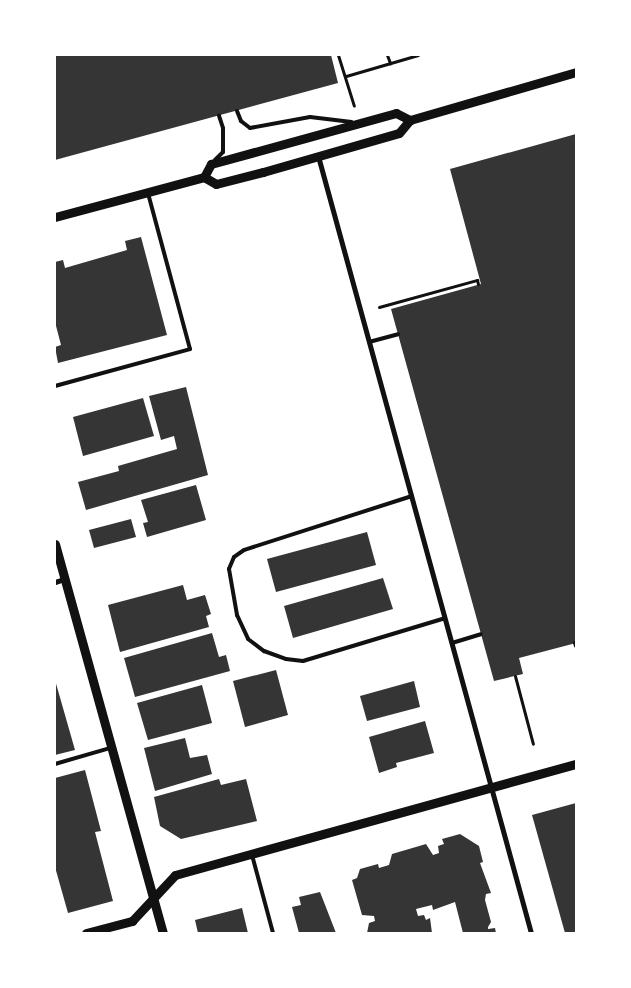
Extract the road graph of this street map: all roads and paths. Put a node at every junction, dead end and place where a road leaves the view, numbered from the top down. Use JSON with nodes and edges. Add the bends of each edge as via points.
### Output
{"nodes":[{"id":1,"x":338,"y":55,"type":"edge"},
{"id":2,"x":388,"y":55,"type":"edge"},
{"id":3,"x":418,"y":55,"type":"edge"},
{"id":4,"x":390,"y":63,"type":"junction"},
{"id":5,"x":576,"y":72,"type":"edge"},
{"id":6,"x":346,"y":76,"type":"junction"},
{"id":7,"x":354,"y":106,"type":"dead end"},
{"id":8,"x":237,"y":111,"type":"dead end"},
{"id":9,"x":219,"y":116,"type":"dead end"},
{"id":10,"x":410,"y":120,"type":"junction"},
{"id":11,"x":359,"y":123,"type":"junction"},
{"id":12,"x":318,"y":156,"type":"junction"},
{"id":13,"x":212,"y":164,"type":"junction"},
{"id":14,"x":204,"y":178,"type":"junction"},
{"id":15,"x":148,"y":191,"type":"junction"},
{"id":16,"x":55,"y":217,"type":"edge"},
{"id":17,"x":478,"y":284,"type":"dead end"},
{"id":18,"x":379,"y":307,"type":"dead end"},
{"id":19,"x":398,"y":334,"type":"dead end"},
{"id":20,"x":369,"y":342,"type":"junction"},
{"id":21,"x":55,"y":386,"type":"edge"},
{"id":22,"x":412,"y":496,"type":"junction"},
{"id":23,"x":55,"y":544,"type":"edge"},
{"id":24,"x":60,"y":581,"type":"edge"},
{"id":25,"x":445,"y":618,"type":"junction"},
{"id":26,"x":481,"y":634,"type":"dead end"},
{"id":27,"x":452,"y":643,"type":"junction"},
{"id":28,"x":515,"y":676,"type":"dead end"},
{"id":29,"x":534,"y":744,"type":"dead end"},
{"id":30,"x":112,"y":747,"type":"junction"},
{"id":31,"x":55,"y":764,"type":"edge"},
{"id":32,"x":576,"y":764,"type":"edge"},
{"id":33,"x":492,"y":789,"type":"junction"},
{"id":34,"x":251,"y":853,"type":"junction"},
{"id":35,"x":153,"y":898,"type":"junction"},
{"id":36,"x":86,"y":933,"type":"edge"},
{"id":37,"x":163,"y":933,"type":"edge"},
{"id":38,"x":274,"y":933,"type":"edge"},
{"id":39,"x":531,"y":933,"type":"edge"}],
"edges":[{"from":1,"to":6,"type":"path"},
{"from":2,"to":4,"type":"path"},
{"from":3,"to":4,"type":"path"},
{"from":4,"to":6,"type":"path"},
{"from":5,"to":10,"type":"street"},
{"from":6,"to":7,"type":"path"},
{"from":8,"to":11,"type":"lane","via":[[250,128],[310,117]]},
{"from":9,"to":13,"type":"lane","via":[[223,128],[222,152]]},
{"from":10,"to":11,"type":"street","via":[[396,113]]},
{"from":10,"to":12,"type":"street","via":[[400,133]]},
{"from":11,"to":13,"type":"street"},
{"from":12,"to":14,"type":"street","via":[[216,184]]},
{"from":12,"to":20,"type":"street"},
{"from":13,"to":14,"type":"street"},
{"from":14,"to":15,"type":"street"},
{"from":15,"to":16,"type":"street"},
{"from":15,"to":21,"type":"lane","via":[[190,348]]},
{"from":17,"to":18,"type":"path","via":[[477,280]]},
{"from":19,"to":20,"type":"lane"},
{"from":20,"to":22,"type":"street"},
{"from":22,"to":25,"type":"street"},
{"from":22,"to":25,"type":"lane","via":[[276,537],[234,557],[229,569],[236,615],[248,639],[264,651],[286,660],[303,661]]},
{"from":23,"to":24,"type":"street"},
{"from":24,"to":30,"type":"street"},
{"from":25,"to":27,"type":"street"},
{"from":26,"to":27,"type":"lane"},
{"from":27,"to":33,"type":"street"},
{"from":28,"to":29,"type":"path"},
{"from":30,"to":31,"type":"lane"},
{"from":30,"to":35,"type":"street"},
{"from":32,"to":33,"type":"street"},
{"from":33,"to":34,"type":"street"},
{"from":33,"to":39,"type":"street"},
{"from":34,"to":35,"type":"street","via":[[175,875]]},
{"from":34,"to":38,"type":"lane"},
{"from":35,"to":36,"type":"street","via":[[132,921]]},
{"from":35,"to":37,"type":"street"}]}
